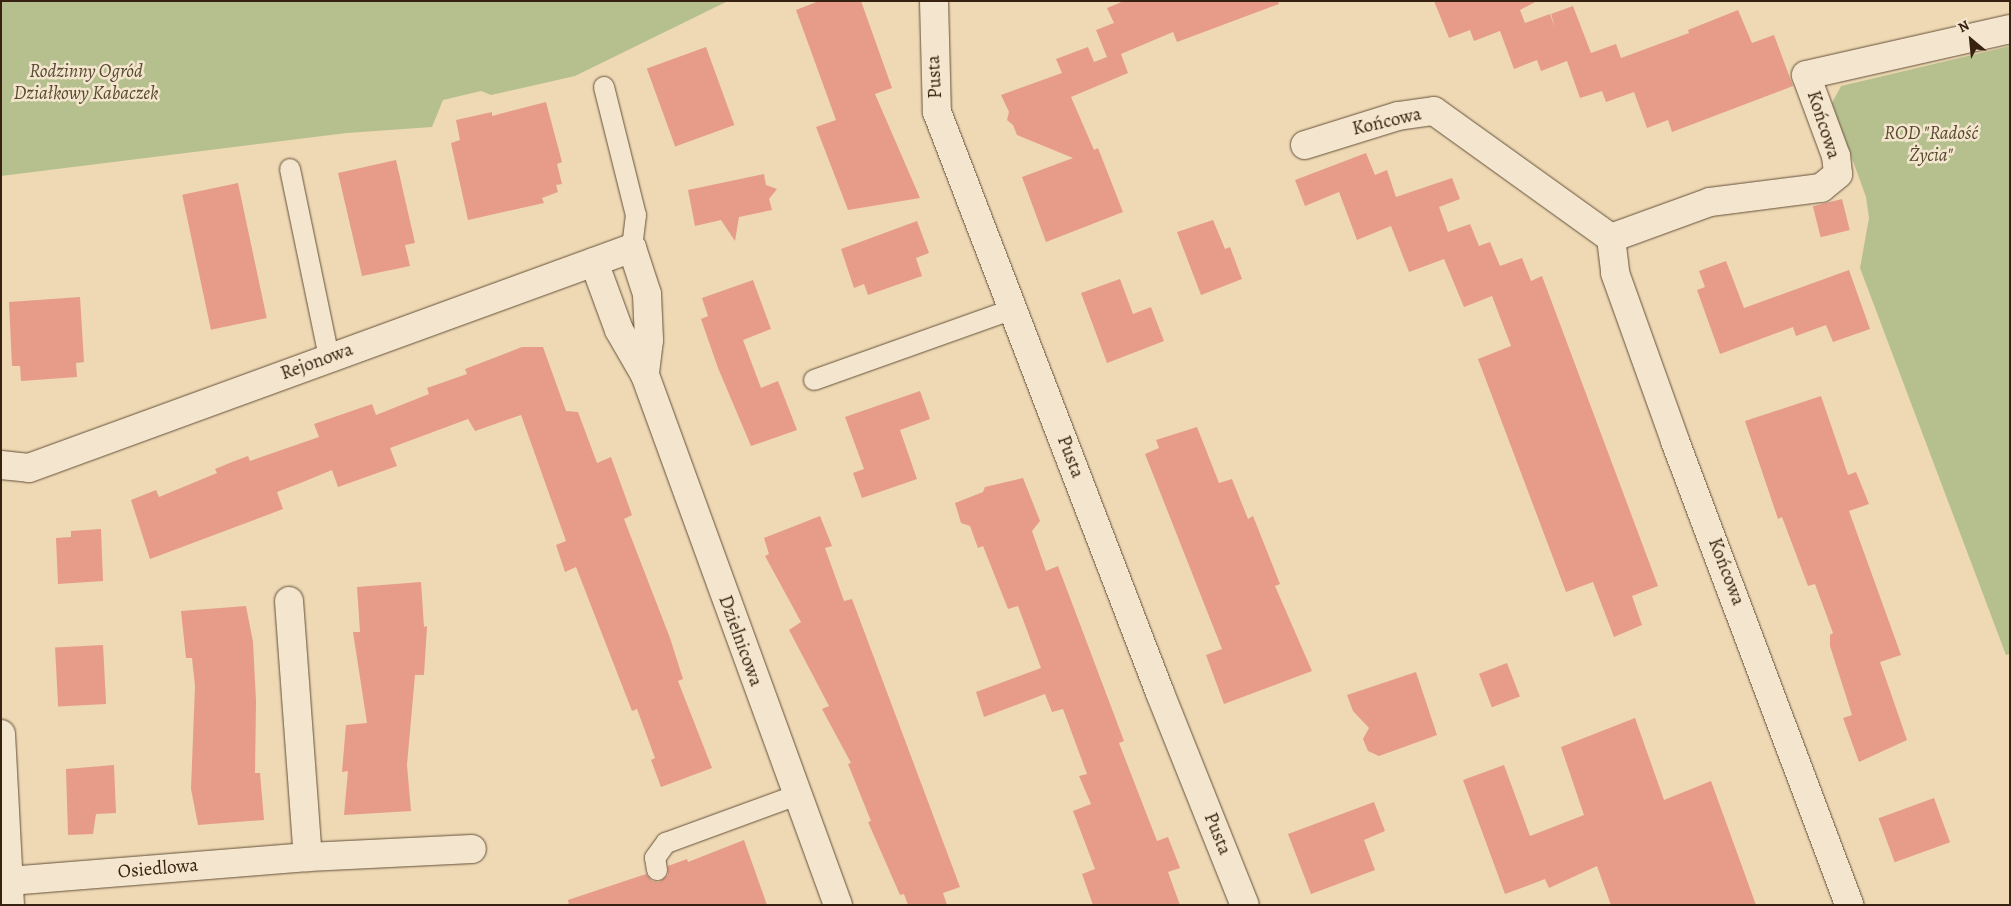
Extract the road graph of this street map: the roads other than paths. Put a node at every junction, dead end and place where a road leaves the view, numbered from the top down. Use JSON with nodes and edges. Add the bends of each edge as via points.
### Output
{"nodes":[{"id":1,"x":934,"y":1,"type":"edge"},
{"id":2,"x":2010,"y":29,"type":"edge"},
{"id":3,"x":604,"y":87,"type":"dead end"},
{"id":4,"x":1305,"y":145,"type":"dead end"},
{"id":5,"x":290,"y":169,"type":"dead end"},
{"id":6,"x":1611,"y":238,"type":"junction"},
{"id":7,"x":632,"y":248,"type":"junction"},
{"id":8,"x":594,"y":262,"type":"junction"},
{"id":9,"x":1013,"y":309,"type":"junction"},
{"id":10,"x":329,"y":358,"type":"junction"},
{"id":11,"x":645,"y":375,"type":"junction"},
{"id":12,"x":814,"y":380,"type":"dead end"},
{"id":13,"x":1,"y":465,"type":"edge"},
{"id":14,"x":289,"y":601,"type":"dead end"},
{"id":15,"x":1,"y":734,"type":"edge"},
{"id":16,"x":797,"y":795,"type":"junction"},
{"id":17,"x":472,"y":849,"type":"dead end"},
{"id":18,"x":308,"y":857,"type":"junction"},
{"id":19,"x":657,"y":870,"type":"dead end"},
{"id":20,"x":9,"y":893,"type":"edge"},
{"id":21,"x":838,"y":905,"type":"edge"},
{"id":22,"x":1245,"y":905,"type":"edge"},
{"id":23,"x":1849,"y":905,"type":"edge"}],
"edges":[{"from":1,"to":9,"type":"street","name":"Pusta","via":[[937,112]]},
{"from":2,"to":6,"type":"street","name":"Końcowa","via":[[1806,75],[1836,156],[1838,174],[1821,188],[1710,202]]},
{"from":3,"to":7,"type":"lane","via":[[636,215]]},
{"from":4,"to":6,"type":"street","name":"Końcowa","via":[[1398,116],[1434,111]]},
{"from":5,"to":10,"type":"lane"},
{"from":6,"to":23,"type":"street","name":"Końcowa","via":[[1615,274],[1668,423]]},
{"from":7,"to":8,"type":"street","name":"Rejonowa"},
{"from":7,"to":11,"type":"street","name":"Dzielnicowa","via":[[648,294],[649,340]]},
{"from":8,"to":10,"type":"street","name":"Rejonowa"},
{"from":8,"to":11,"type":"street","name":"Dzielnicowa","via":[[619,330]]},
{"from":9,"to":12,"type":"lane"},
{"from":9,"to":22,"type":"street","name":"Pusta"},
{"from":10,"to":13,"type":"street","name":"Rejonowa","via":[[29,468]]},
{"from":11,"to":16,"type":"street","name":"Dzielnicowa"},
{"from":14,"to":18,"type":"street"},
{"from":15,"to":20,"type":"street","name":"Osiedlowa"},
{"from":16,"to":19,"type":"lane","via":[[671,840],[655,858]]},
{"from":16,"to":21,"type":"street","name":"Dzielnicowa"},
{"from":17,"to":18,"type":"street","name":"Osiedlowa"},
{"from":18,"to":20,"type":"street","name":"Osiedlowa"}]}
